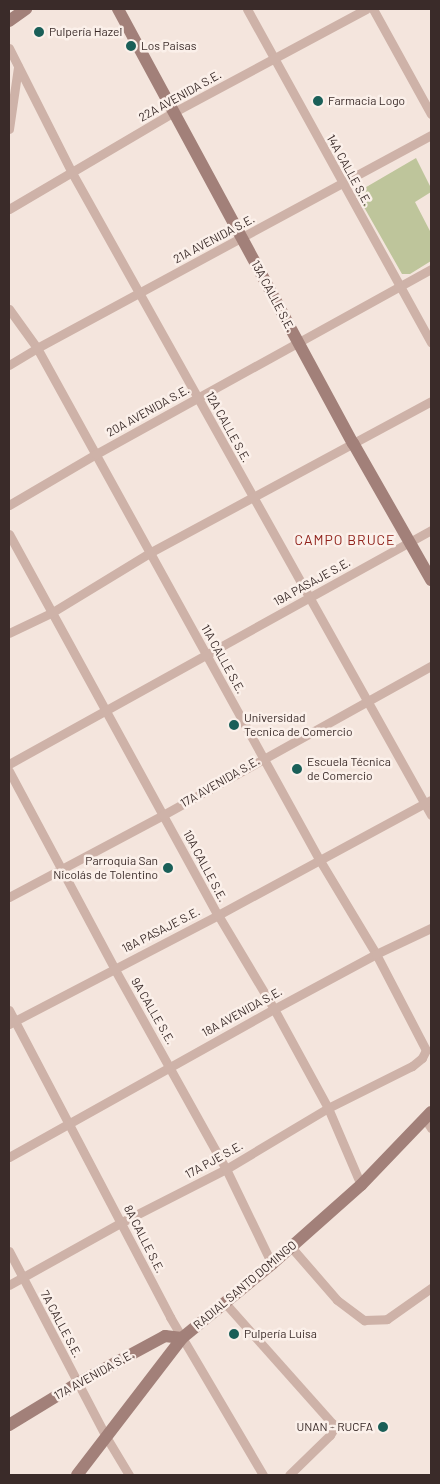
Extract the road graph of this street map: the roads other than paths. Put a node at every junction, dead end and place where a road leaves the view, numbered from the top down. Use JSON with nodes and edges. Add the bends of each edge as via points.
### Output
{"nodes":[{"id":1,"x":26,"y":9,"type":"edge"},
{"id":2,"x":118,"y":9,"type":"edge"},
{"id":3,"x":246,"y":9,"type":"edge"},
{"id":4,"x":366,"y":9,"type":"edge"},
{"id":5,"x":373,"y":9,"type":"edge"},
{"id":6,"x":9,"y":21,"type":"edge"},
{"id":7,"x":9,"y":48,"type":"edge"},
{"id":8,"x":273,"y":59,"type":"junction"},
{"id":9,"x":18,"y":67,"type":"junction"},
{"id":10,"x":174,"y":112,"type":"junction"},
{"id":11,"x":431,"y":114,"type":"edge"},
{"id":12,"x":9,"y":130,"type":"edge"},
{"id":13,"x":431,"y":135,"type":"edge"},
{"id":14,"x":71,"y":171,"type":"junction"},
{"id":15,"x":343,"y":183,"type":"junction"},
{"id":16,"x":9,"y":208,"type":"edge"},
{"id":17,"x":242,"y":238,"type":"junction"},
{"id":18,"x":431,"y":269,"type":"edge"},
{"id":19,"x":400,"y":286,"type":"junction"},
{"id":20,"x":140,"y":293,"type":"junction"},
{"id":21,"x":9,"y":308,"type":"edge"},
{"id":22,"x":298,"y":343,"type":"junction"},
{"id":23,"x":431,"y":343,"type":"edge"},
{"id":24,"x":37,"y":348,"type":"junction"},
{"id":25,"x":9,"y":365,"type":"edge"},
{"id":26,"x":198,"y":398,"type":"junction"},
{"id":27,"x":431,"y":401,"type":"edge"},
{"id":28,"x":353,"y":443,"type":"junction"},
{"id":29,"x":96,"y":454,"type":"junction"},
{"id":30,"x":253,"y":497,"type":"junction"},
{"id":31,"x":9,"y":505,"type":"edge"},
{"id":32,"x":431,"y":530,"type":"edge"},
{"id":33,"x":9,"y":534,"type":"edge"},
{"id":34,"x":409,"y":542,"type":"junction"},
{"id":35,"x":151,"y":552,"type":"junction"},
{"id":36,"x":431,"y":580,"type":"edge"},
{"id":37,"x":309,"y":598,"type":"junction"},
{"id":38,"x":51,"y":613,"type":"junction"},
{"id":39,"x":9,"y":633,"type":"edge"},
{"id":40,"x":205,"y":655,"type":"junction"},
{"id":41,"x":431,"y":666,"type":"edge"},
{"id":42,"x":367,"y":701,"type":"junction"},
{"id":43,"x":108,"y":711,"type":"junction"},
{"id":44,"x":264,"y":757,"type":"junction"},
{"id":45,"x":9,"y":764,"type":"edge"},
{"id":46,"x":9,"y":771,"type":"edge"},
{"id":47,"x":428,"y":801,"type":"edge"},
{"id":48,"x":164,"y":814,"type":"junction"},
{"id":49,"x":431,"y":815,"type":"edge"},
{"id":50,"x":319,"y":859,"type":"junction"},
{"id":51,"x":60,"y":869,"type":"junction"},
{"id":52,"x":9,"y":897,"type":"edge"},
{"id":53,"x":218,"y":915,"type":"junction"},
{"id":54,"x":431,"y":928,"type":"edge"},
{"id":55,"x":376,"y":954,"type":"junction"},
{"id":56,"x":114,"y":968,"type":"junction"},
{"id":57,"x":274,"y":1009,"type":"junction"},
{"id":58,"x":9,"y":1010,"type":"edge"},
{"id":59,"x":12,"y":1023,"type":"edge"},
{"id":60,"x":426,"y":1050,"type":"joint"},
{"id":61,"x":170,"y":1066,"type":"junction"},
{"id":62,"x":328,"y":1108,"type":"junction"},
{"id":63,"x":429,"y":1120,"type":"edge"},
{"id":64,"x":68,"y":1124,"type":"junction"},
{"id":65,"x":9,"y":1158,"type":"edge"},
{"id":66,"x":226,"y":1169,"type":"junction"},
{"id":67,"x":361,"y":1185,"type":"junction"},
{"id":68,"x":122,"y":1222,"type":"junction"},
{"id":69,"x":291,"y":1247,"type":"junction"},
{"id":70,"x":9,"y":1251,"type":"edge"},
{"id":71,"x":272,"y":1264,"type":"junction"},
{"id":72,"x":22,"y":1277,"type":"junction"},
{"id":73,"x":9,"y":1285,"type":"edge"},
{"id":74,"x":431,"y":1288,"type":"edge"},
{"id":75,"x":225,"y":1303,"type":"junction"},
{"id":76,"x":182,"y":1338,"type":"junction"},
{"id":77,"x":78,"y":1383,"type":"junction"},
{"id":78,"x":9,"y":1425,"type":"edge"},
{"id":79,"x":105,"y":1435,"type":"junction"},
{"id":80,"x":261,"y":1474,"type":"edge"},
{"id":81,"x":77,"y":1475,"type":"edge"},
{"id":82,"x":129,"y":1475,"type":"edge"},
{"id":83,"x":289,"y":1475,"type":"edge"}],
"edges":[{"from":1,"to":6,"type":"street"},
{"from":2,"to":10,"type":"street","name":"13A CALLE S.E."},
{"from":3,"to":8,"type":"street","name":"14A CALLE S.E."},
{"from":4,"to":8,"type":"street","name":"22A AVENIDA S.E."},
{"from":5,"to":11,"type":"street"},
{"from":7,"to":9,"type":"street","name":"12A CALLE S.E."},
{"from":8,"to":10,"type":"street","name":"22A AVENIDA S.E."},
{"from":8,"to":15,"type":"street","name":"14A CALLE S.E."},
{"from":9,"to":12,"type":"street"},
{"from":9,"to":14,"type":"street","name":"12A CALLE S.E."},
{"from":10,"to":14,"type":"street","name":"22A AVENIDA S.E."},
{"from":10,"to":17,"type":"street","name":"13A CALLE S.E."},
{"from":13,"to":15,"type":"street","name":"21A AVENIDA S.E."},
{"from":14,"to":16,"type":"street","name":"22A AVENIDA S.E."},
{"from":14,"to":20,"type":"street","name":"12A CALLE S.E."},
{"from":15,"to":17,"type":"street","name":"21A AVENIDA S.E."},
{"from":15,"to":19,"type":"street","name":"14A CALLE S.E."},
{"from":17,"to":20,"type":"street","name":"21A AVENIDA S.E."},
{"from":17,"to":22,"type":"street","name":"13A CALLE S.E."},
{"from":18,"to":19,"type":"street","name":"20A AVENIDA S.E."},
{"from":19,"to":22,"type":"street","name":"20A AVENIDA S.E."},
{"from":19,"to":23,"type":"street","name":"14A CALLE S.E."},
{"from":20,"to":24,"type":"street","name":"21A AVENIDA S.E."},
{"from":20,"to":26,"type":"street","name":"12A CALLE S.E."},
{"from":21,"to":24,"type":"street","name":"11A CALLE S.E."},
{"from":22,"to":26,"type":"street","name":"20A AVENIDA S.E."},
{"from":22,"to":28,"type":"street","name":"13A CALLE S.E."},
{"from":24,"to":25,"type":"street","name":"21A AVENIDA S.E."},
{"from":24,"to":29,"type":"street","name":"11A CALLE S.E."},
{"from":26,"to":29,"type":"street","name":"20A AVENIDA S.E."},
{"from":26,"to":30,"type":"street","name":"12A CALLE S.E."},
{"from":27,"to":28,"type":"street"},
{"from":28,"to":30,"type":"street"},
{"from":28,"to":34,"type":"street","name":"13A CALLE S.E."},
{"from":29,"to":31,"type":"street","name":"20A AVENIDA S.E."},
{"from":29,"to":35,"type":"street","name":"11A CALLE S.E."},
{"from":30,"to":35,"type":"street"},
{"from":30,"to":37,"type":"street","name":"12A CALLE S.E."},
{"from":32,"to":34,"type":"street","name":"19A PASAJE S.E."},
{"from":33,"to":38,"type":"street","name":"10A CALLE S.E."},
{"from":34,"to":36,"type":"street","name":"13A CALLE S.E."},
{"from":34,"to":37,"type":"street","name":"19A PASAJE S.E."},
{"from":35,"to":38,"type":"street"},
{"from":35,"to":40,"type":"street","name":"11A CALLE S.E."},
{"from":37,"to":40,"type":"street","name":"19A PASAJE S.E."},
{"from":37,"to":42,"type":"street","name":"12A CALLE S.E."},
{"from":38,"to":39,"type":"street"},
{"from":38,"to":43,"type":"street","name":"10A CALLE S.E."},
{"from":40,"to":43,"type":"street"},
{"from":40,"to":44,"type":"street","name":"11A CALLE S.E."},
{"from":41,"to":42,"type":"street","name":"17A AVENIDA S.E."},
{"from":42,"to":44,"type":"street","name":"17A AVENIDA S.E."},
{"from":42,"to":47,"type":"street","name":"12A CALLE S.E."},
{"from":43,"to":45,"type":"street"},
{"from":43,"to":48,"type":"street","name":"10A CALLE S.E."},
{"from":44,"to":48,"type":"street","name":"17A AVENIDA S.E."},
{"from":44,"to":50,"type":"street","name":"11A CALLE S.E."},
{"from":46,"to":51,"type":"street","name":"9A CALLE S.E."},
{"from":47,"to":49,"type":"street","name":"12A CALLE S.E."},
{"from":47,"to":50,"type":"street","name":"18A PASAJE S.E."},
{"from":48,"to":51,"type":"street","name":"17A AVENIDA S.E."},
{"from":48,"to":53,"type":"street","name":"10A CALLE S.E."},
{"from":50,"to":53,"type":"street","name":"18A PASAJE S.E."},
{"from":50,"to":55,"type":"street","name":"11A CALLE S.E."},
{"from":51,"to":52,"type":"street","name":"17A AVENIDA S.E."},
{"from":51,"to":56,"type":"street","name":"9A CALLE S.E."},
{"from":53,"to":56,"type":"street","name":"18A PASAJE S.E."},
{"from":53,"to":57,"type":"street","name":"10A CALLE S.E."},
{"from":54,"to":55,"type":"street","name":"18A AVENIDA S.E."},
{"from":55,"to":57,"type":"street","name":"18A AVENIDA S.E."},
{"from":55,"to":60,"type":"street","name":"11A CALLE S.E."},
{"from":56,"to":59,"type":"street","name":"18A PASAJE S.E."},
{"from":56,"to":61,"type":"street","name":"9A CALLE S.E."},
{"from":57,"to":61,"type":"street","name":"18A AVENIDA S.E."},
{"from":57,"to":62,"type":"street","name":"10A CALLE S.E."},
{"from":58,"to":59,"type":"street","name":"8A CALLE S.E."},
{"from":59,"to":64,"type":"street","name":"8A CALLE S.E."},
{"from":60,"to":62,"type":"street","name":"17A PJE S.E.","via":[[412,1066]]},
{"from":61,"to":64,"type":"street","name":"18A AVENIDA S.E."},
{"from":61,"to":66,"type":"street","name":"9A CALLE S.E."},
{"from":62,"to":66,"type":"street","name":"17A PJE S.E."},
{"from":62,"to":67,"type":"street","name":"10A CALLE S.E."},
{"from":63,"to":67,"type":"street","name":"RADIAL SANTO DOMINGO"},
{"from":64,"to":65,"type":"street","name":"18A AVENIDA S.E."},
{"from":64,"to":68,"type":"street","name":"8A CALLE S.E."},
{"from":66,"to":68,"type":"street","name":"17A PJE S.E."},
{"from":66,"to":71,"type":"street","name":"9A CALLE S.E."},
{"from":67,"to":69,"type":"street","name":"RADIAL SANTO DOMINGO"},
{"from":68,"to":72,"type":"street","name":"17A PJE S.E."},
{"from":68,"to":76,"type":"street","name":"8A CALLE S.E."},
{"from":69,"to":71,"type":"street","name":"RADIAL SANTO DOMINGO"},
{"from":69,"to":74,"type":"street","via":[[337,1300],[364,1320],[387,1319]]},
{"from":70,"to":72,"type":"street","name":"7A CALLE S.E."},
{"from":71,"to":75,"type":"street","name":"RADIAL SANTO DOMINGO"},
{"from":72,"to":73,"type":"street","name":"17A PJE S.E."},
{"from":72,"to":77,"type":"street","name":"7A CALLE S.E."},
{"from":75,"to":76,"type":"street","name":"RADIAL SANTO DOMINGO"},
{"from":75,"to":83,"type":"street","via":[[332,1423],[330,1435]]},
{"from":76,"to":77,"type":"street","name":"17A AVENIDA S.E.","via":[[165,1336]]},
{"from":76,"to":79,"type":"street","name":"RADIAL SANTO DOMINGO"},
{"from":76,"to":80,"type":"street","name":"8A CALLE S.E."},
{"from":77,"to":78,"type":"street","name":"17A AVENIDA S.E."},
{"from":77,"to":79,"type":"street","name":"7A CALLE S.E."},
{"from":79,"to":81,"type":"street","name":"RADIAL SANTO DOMINGO"},
{"from":79,"to":82,"type":"street","name":"7A CALLE S.E."}]}
